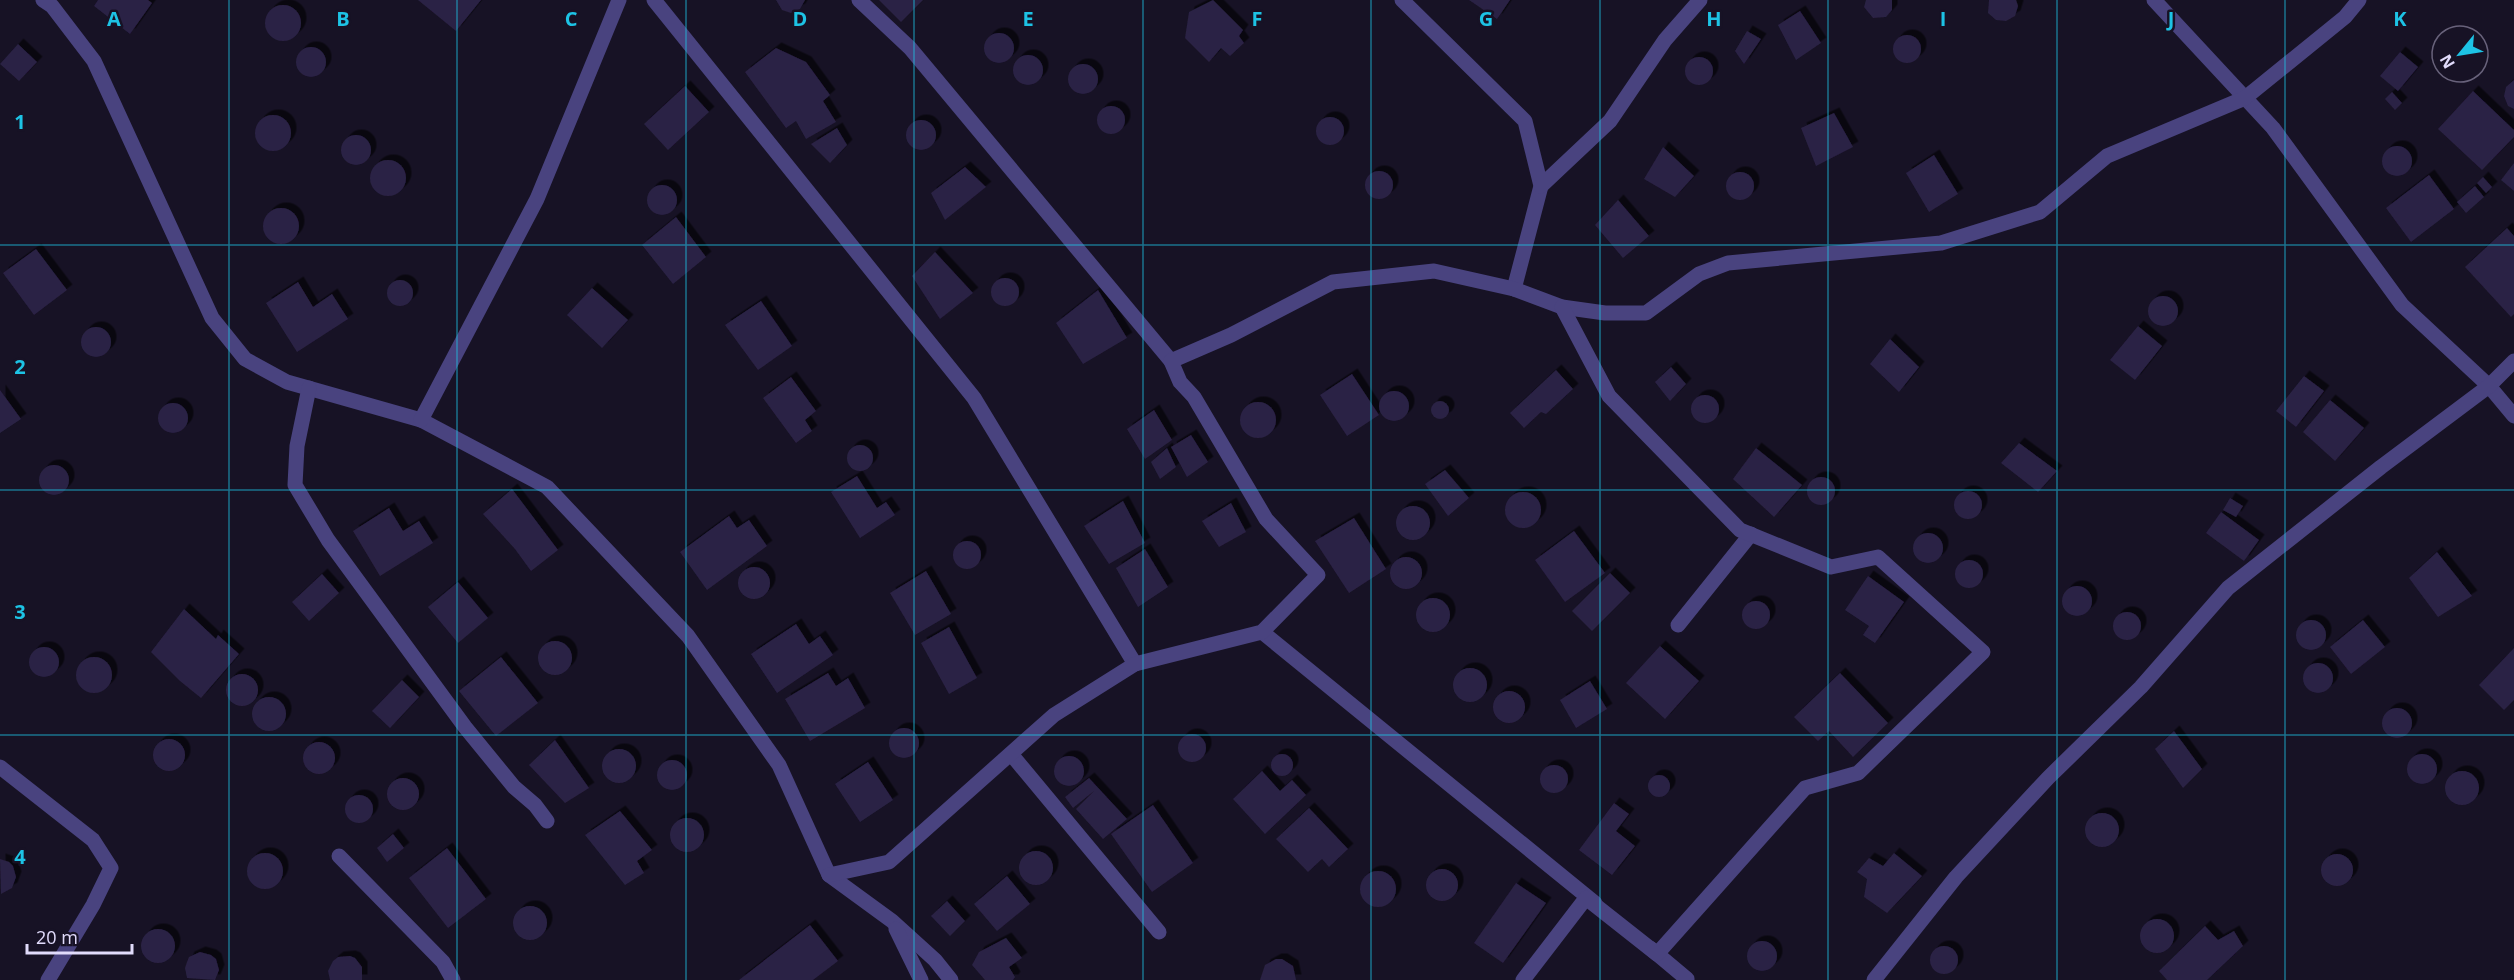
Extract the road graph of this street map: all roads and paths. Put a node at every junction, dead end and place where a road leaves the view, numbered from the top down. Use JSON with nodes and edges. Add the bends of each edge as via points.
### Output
{"nodes":[{"id":1,"x":43,"y":0,"type":"edge"},
{"id":2,"x":619,"y":0,"type":"edge"},
{"id":3,"x":654,"y":0,"type":"edge"},
{"id":4,"x":859,"y":0,"type":"edge"},
{"id":5,"x":1402,"y":0,"type":"edge"},
{"id":6,"x":1700,"y":0,"type":"edge"},
{"id":7,"x":2154,"y":0,"type":"edge"},
{"id":8,"x":2359,"y":0,"type":"edge"},
{"id":9,"x":2245,"y":99,"type":"junction"},
{"id":10,"x":1541,"y":186,"type":"junction"},
{"id":11,"x":1514,"y":289,"type":"junction"},
{"id":12,"x":1562,"y":307,"type":"junction"},
{"id":13,"x":1171,"y":361,"type":"junction"},
{"id":14,"x":2514,"y":361,"type":"edge"},
{"id":15,"x":2488,"y":386,"type":"junction"},
{"id":16,"x":309,"y":388,"type":"junction"},
{"id":17,"x":2514,"y":416,"type":"edge"},
{"id":18,"x":421,"y":420,"type":"junction"},
{"id":19,"x":1751,"y":534,"type":"junction"},
{"id":20,"x":1678,"y":625,"type":"dead end"},
{"id":21,"x":1262,"y":632,"type":"junction"},
{"id":22,"x":1134,"y":664,"type":"junction"},
{"id":23,"x":1011,"y":754,"type":"junction"},
{"id":24,"x":0,"y":767,"type":"edge"},
{"id":25,"x":547,"y":821,"type":"dead end"},
{"id":26,"x":339,"y":856,"type":"dead end"},
{"id":27,"x":829,"y":875,"type":"junction"},
{"id":28,"x":892,"y":921,"type":"junction"},
{"id":29,"x":1159,"y":932,"type":"dead end"},
{"id":30,"x":1657,"y":954,"type":"junction"},
{"id":31,"x":48,"y":980,"type":"edge"},
{"id":32,"x":453,"y":980,"type":"edge"},
{"id":33,"x":921,"y":980,"type":"edge"},
{"id":34,"x":951,"y":980,"type":"edge"},
{"id":35,"x":1522,"y":980,"type":"edge"},
{"id":36,"x":1687,"y":980,"type":"edge"},
{"id":37,"x":1874,"y":980,"type":"edge"}],
"edges":[{"from":1,"to":16,"type":"street","via":[[52,6],[94,61],[212,318],[244,359],[287,382]]},
{"from":2,"to":18,"type":"street","via":[[537,199]]},
{"from":3,"to":22,"type":"street","via":[[974,398]]},
{"from":4,"to":13,"type":"street","via":[[910,48]]},
{"from":5,"to":10,"type":"street","via":[[1525,121]]},
{"from":6,"to":10,"type":"street","via":[[1665,40],[1610,121]]},
{"from":7,"to":9,"type":"street"},
{"from":8,"to":9,"type":"street"},
{"from":9,"to":12,"type":"street","via":[[2107,156],[2040,212],[1941,243],[1728,263],[1699,274],[1646,313]]},
{"from":9,"to":15,"type":"street","via":[[2296,158],[2402,305]]},
{"from":10,"to":11,"type":"street"},
{"from":11,"to":12,"type":"street"},
{"from":11,"to":13,"type":"street","via":[[1434,271],[1333,282]]},
{"from":12,"to":19,"type":"street","via":[[1608,396],[1740,530]]},
{"from":13,"to":21,"type":"street","via":[[1180,382],[1194,397],[1266,519],[1318,575]]},
{"from":14,"to":15,"type":"street"},
{"from":15,"to":17,"type":"street"},
{"from":15,"to":37,"type":"street","via":[[2228,588],[2141,687],[2048,778],[1956,877]]},
{"from":16,"to":18,"type":"street"},
{"from":16,"to":25,"type":"street","via":[[297,446],[295,485],[328,540],[465,727]]},
{"from":18,"to":27,"type":"street","via":[[547,487],[688,636],[778,765]]},
{"from":19,"to":20,"type":"street"},
{"from":19,"to":30,"type":"street","via":[[1831,567],[1878,557],[1983,652],[1858,773],[1805,788]]},
{"from":21,"to":22,"type":"street"},
{"from":21,"to":30,"type":"street"},
{"from":22,"to":23,"type":"street","via":[[1054,715]]},
{"from":23,"to":27,"type":"street","via":[[889,862]]},
{"from":23,"to":29,"type":"street"},
{"from":24,"to":31,"type":"street","via":[[93,840],[111,868]]},
{"from":26,"to":32,"type":"street","via":[[443,962]]},
{"from":27,"to":28,"type":"street"},
{"from":28,"to":33,"type":"street"},
{"from":28,"to":34,"type":"street"},
{"from":30,"to":35,"type":"street","via":[[1586,898]]},
{"from":30,"to":36,"type":"street"}]}
